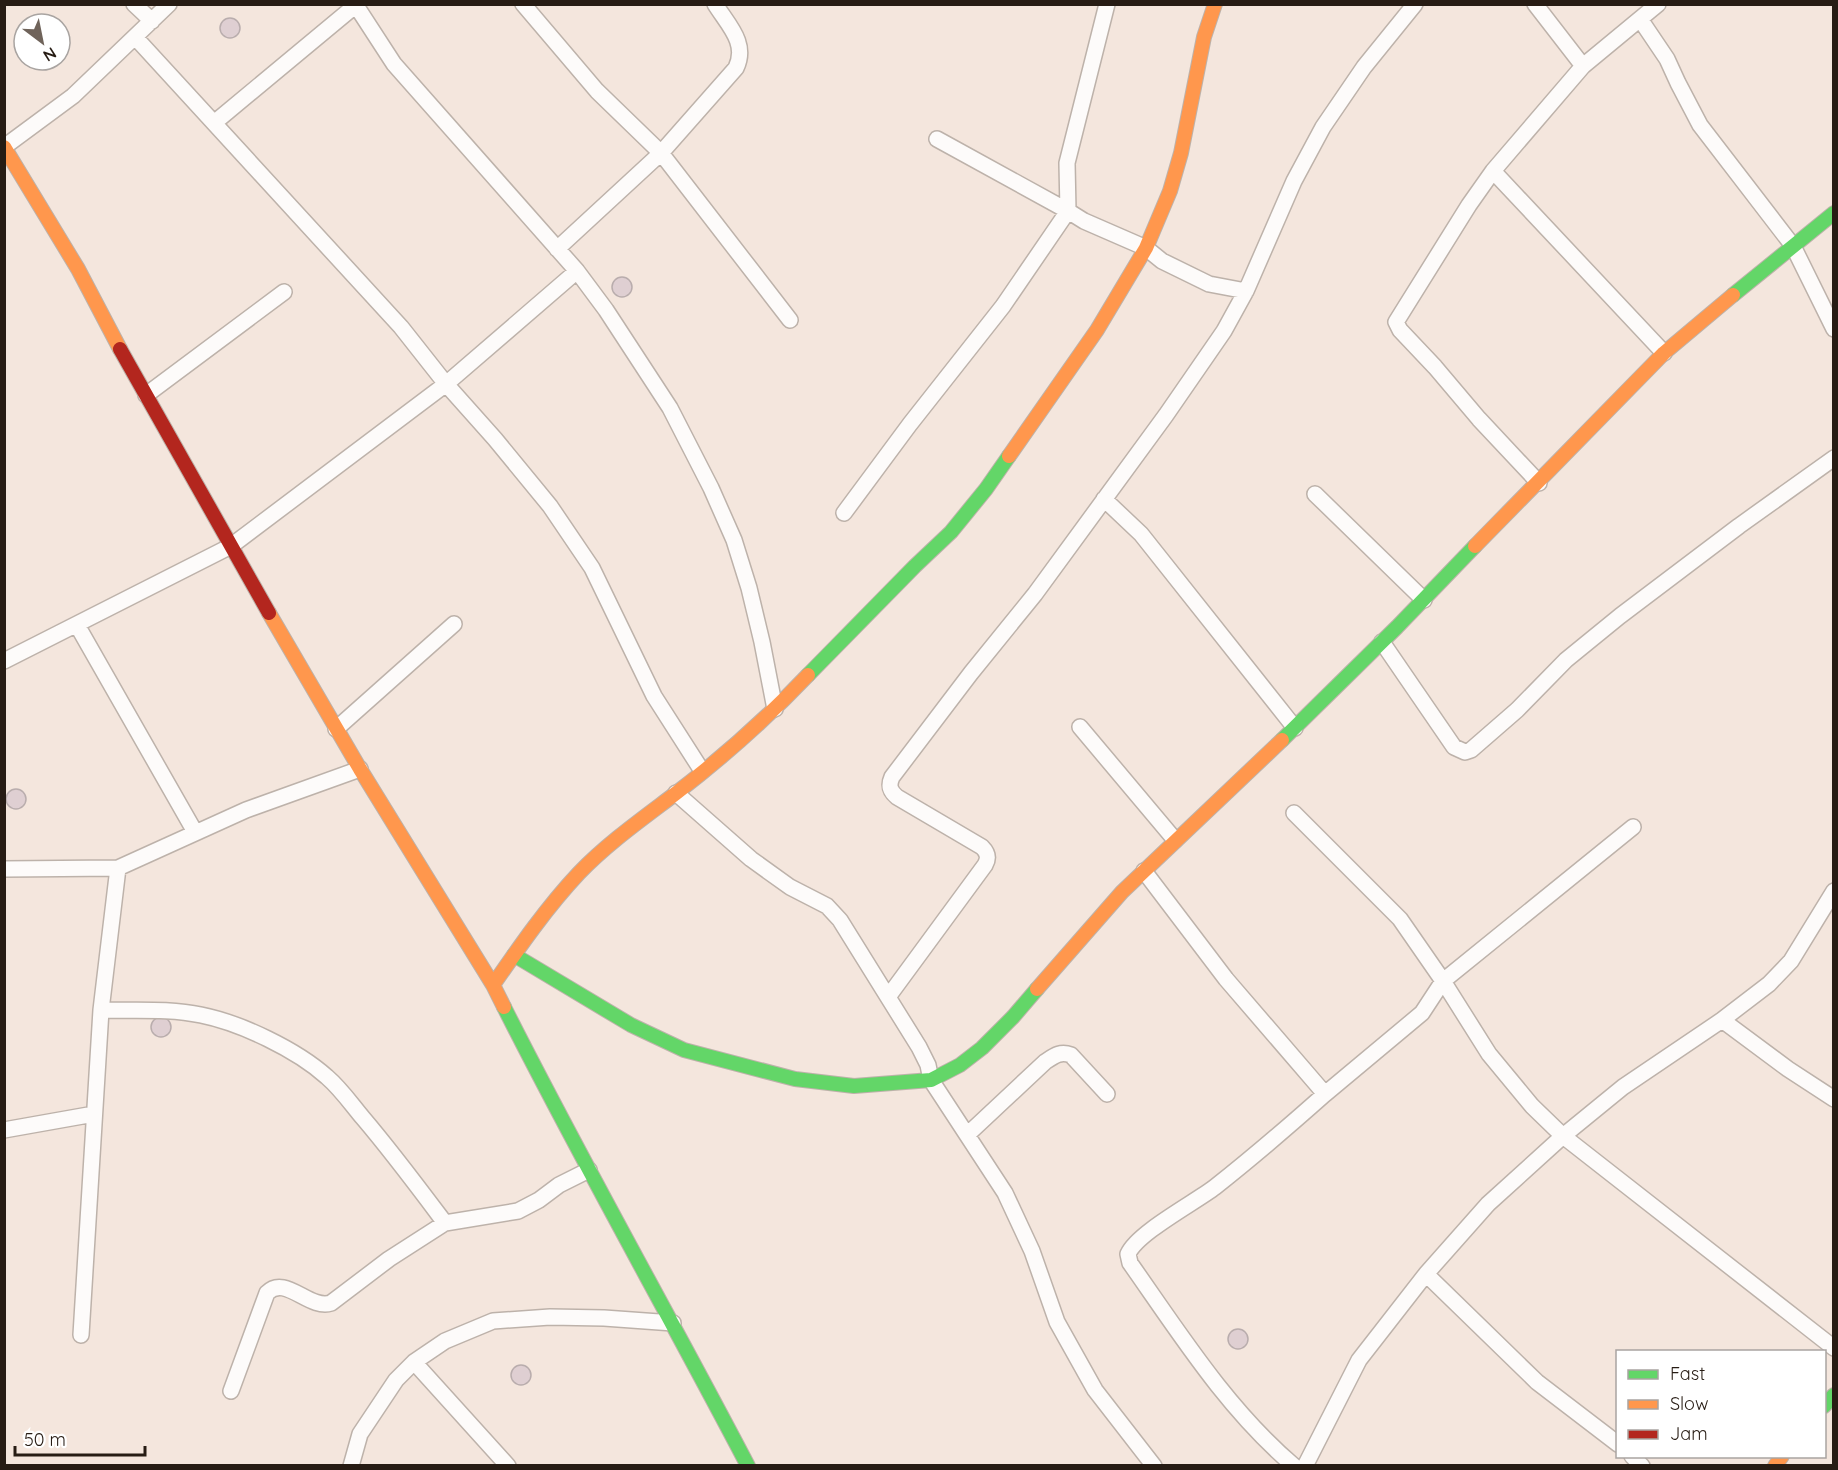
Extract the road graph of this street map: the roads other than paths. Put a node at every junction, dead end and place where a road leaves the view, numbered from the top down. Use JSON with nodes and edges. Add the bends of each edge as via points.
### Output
{"nodes":[{"id":1,"x":134,"y":4,"type":"edge"},
{"id":2,"x":169,"y":4,"type":"edge"},
{"id":3,"x":523,"y":4,"type":"edge"},
{"id":4,"x":715,"y":4,"type":"edge"},
{"id":5,"x":1107,"y":4,"type":"edge"},
{"id":6,"x":1215,"y":4,"type":"edge"},
{"id":7,"x":1415,"y":4,"type":"edge"},
{"id":8,"x":1535,"y":4,"type":"edge"},
{"id":9,"x":1658,"y":4,"type":"edge"},
{"id":10,"x":356,"y":5,"type":"edge"},
{"id":11,"x":1640,"y":19,"type":"junction"},
{"id":12,"x":152,"y":21,"type":"junction"},
{"id":13,"x":135,"y":37,"type":"junction"},
{"id":14,"x":1583,"y":66,"type":"junction"},
{"id":15,"x":214,"y":123,"type":"junction"},
{"id":16,"x":937,"y":139,"type":"dead end"},
{"id":17,"x":4,"y":147,"type":"edge"},
{"id":18,"x":661,"y":153,"type":"junction"},
{"id":19,"x":1493,"y":171,"type":"junction"},
{"id":20,"x":1068,"y":210,"type":"junction"},
{"id":21,"x":1833,"y":213,"type":"edge"},
{"id":22,"x":1793,"y":246,"type":"junction"},
{"id":23,"x":1146,"y":248,"type":"junction"},
{"id":24,"x":557,"y":249,"type":"junction"},
{"id":25,"x":577,"y":271,"type":"junction"},
{"id":26,"x":1246,"y":291,"type":"junction"},
{"id":27,"x":284,"y":292,"type":"dead end"},
{"id":28,"x":790,"y":320,"type":"dead end"},
{"id":29,"x":1833,"y":329,"type":"edge"},
{"id":30,"x":1664,"y":353,"type":"junction"},
{"id":31,"x":446,"y":384,"type":"junction"},
{"id":32,"x":146,"y":395,"type":"junction"},
{"id":33,"x":1833,"y":458,"type":"edge"},
{"id":34,"x":1539,"y":483,"type":"junction"},
{"id":35,"x":1316,"y":494,"type":"dead end"},
{"id":36,"x":1104,"y":499,"type":"junction"},
{"id":37,"x":844,"y":513,"type":"dead end"},
{"id":38,"x":231,"y":546,"type":"junction"},
{"id":39,"x":1424,"y":600,"type":"junction"},
{"id":40,"x":454,"y":624,"type":"dead end"},
{"id":41,"x":77,"y":625,"type":"junction"},
{"id":42,"x":1382,"y":642,"type":"junction"},
{"id":43,"x":6,"y":658,"type":"edge"},
{"id":44,"x":775,"y":709,"type":"junction"},
{"id":45,"x":1080,"y":727,"type":"dead end"},
{"id":46,"x":1295,"y":728,"type":"junction"},
{"id":47,"x":336,"y":729,"type":"junction"},
{"id":48,"x":360,"y":769,"type":"junction"},
{"id":49,"x":702,"y":771,"type":"junction"},
{"id":50,"x":676,"y":793,"type":"junction"},
{"id":51,"x":1294,"y":813,"type":"dead end"},
{"id":52,"x":1633,"y":827,"type":"dead end"},
{"id":53,"x":195,"y":832,"type":"junction"},
{"id":54,"x":1175,"y":840,"type":"junction"},
{"id":55,"x":118,"y":868,"type":"junction"},
{"id":56,"x":4,"y":869,"type":"edge"},
{"id":57,"x":1144,"y":871,"type":"junction"},
{"id":58,"x":1833,"y":891,"type":"edge"},
{"id":59,"x":514,"y":955,"type":"junction"},
{"id":60,"x":1443,"y":981,"type":"junction"},
{"id":61,"x":493,"y":986,"type":"junction"},
{"id":62,"x":888,"y":997,"type":"junction"},
{"id":63,"x":101,"y":1010,"type":"junction"},
{"id":64,"x":1722,"y":1020,"type":"junction"},
{"id":65,"x":931,"y":1080,"type":"junction"},
{"id":66,"x":1107,"y":1094,"type":"dead end"},
{"id":67,"x":1325,"y":1094,"type":"junction"},
{"id":68,"x":1833,"y":1099,"type":"edge"},
{"id":69,"x":94,"y":1114,"type":"junction"},
{"id":70,"x":4,"y":1130,"type":"edge"},
{"id":71,"x":967,"y":1135,"type":"junction"},
{"id":72,"x":1563,"y":1136,"type":"junction"},
{"id":73,"x":589,"y":1170,"type":"junction"},
{"id":74,"x":445,"y":1223,"type":"junction"},
{"id":75,"x":1426,"y":1274,"type":"junction"},
{"id":76,"x":674,"y":1323,"type":"junction"},
{"id":77,"x":81,"y":1335,"type":"dead end"},
{"id":78,"x":1833,"y":1348,"type":"edge"},
{"id":79,"x":414,"y":1362,"type":"junction"},
{"id":80,"x":231,"y":1391,"type":"dead end"},
{"id":81,"x":1616,"y":1443,"type":"edge"},
{"id":82,"x":351,"y":1466,"type":"edge"},
{"id":83,"x":508,"y":1466,"type":"edge"},
{"id":84,"x":748,"y":1466,"type":"edge"},
{"id":85,"x":1154,"y":1466,"type":"edge"},
{"id":86,"x":1294,"y":1466,"type":"edge"},
{"id":87,"x":1305,"y":1466,"type":"edge"}],
"edges":[{"from":1,"to":12,"type":"street"},
{"from":2,"to":12,"type":"street"},
{"from":3,"to":18,"type":"street","via":[[597,91]]},
{"from":4,"to":18,"type":"street","via":[[738,40],[740,59],[730,77]]},
{"from":5,"to":20,"type":"street","via":[[1067,163]]},
{"from":6,"to":23,"type":"main road","via":[[1204,37],[1181,153]]},
{"from":7,"to":26,"type":"street","via":[[1364,67],[1323,128],[1294,181]]},
{"from":8,"to":14,"type":"street"},
{"from":9,"to":11,"type":"street"},
{"from":10,"to":15,"type":"street"},
{"from":10,"to":24,"type":"street","via":[[394,64]]},
{"from":11,"to":14,"type":"street"},
{"from":11,"to":22,"type":"street","via":[[1667,59],[1700,125]]},
{"from":12,"to":13,"type":"street"},
{"from":13,"to":15,"type":"street"},
{"from":13,"to":17,"type":"street","via":[[73,96]]},
{"from":14,"to":19,"type":"street"},
{"from":15,"to":31,"type":"street","via":[[401,327]]},
{"from":16,"to":20,"type":"street"},
{"from":17,"to":32,"type":"main road","via":[[78,269]]},
{"from":18,"to":24,"type":"street"},
{"from":18,"to":28,"type":"street"},
{"from":19,"to":30,"type":"street"},
{"from":19,"to":34,"type":"street","via":[[1396,322]]},
{"from":20,"to":23,"type":"street"},
{"from":20,"to":37,"type":"street","via":[[1003,306]]},
{"from":21,"to":22,"type":"main road"},
{"from":22,"to":29,"type":"street"},
{"from":22,"to":30,"type":"main road"},
{"from":23,"to":26,"type":"street","via":[[1162,261],[1209,284]]},
{"from":23,"to":44,"type":"main road","via":[[1097,330],[986,489],[951,532]]},
{"from":24,"to":25,"type":"street"},
{"from":25,"to":31,"type":"street"},
{"from":25,"to":44,"type":"street","via":[[670,408],[734,540],[749,588]]},
{"from":26,"to":36,"type":"street","via":[[1224,331]]},
{"from":27,"to":32,"type":"street"},
{"from":30,"to":34,"type":"main road"},
{"from":31,"to":38,"type":"street"},
{"from":31,"to":49,"type":"street","via":[[550,506],[592,568],[654,696]]},
{"from":32,"to":38,"type":"main road"},
{"from":33,"to":42,"type":"street","via":[[1620,616],[1566,660],[1471,750],[1465,752],[1454,747]]},
{"from":34,"to":39,"type":"main road"},
{"from":35,"to":39,"type":"street"},
{"from":36,"to":46,"type":"street","via":[[1142,534]]},
{"from":36,"to":62,"type":"street","via":[[892,777],[890,789],[897,797],[982,847],[988,857]]},
{"from":38,"to":41,"type":"street"},
{"from":38,"to":47,"type":"main road"},
{"from":39,"to":42,"type":"main road"},
{"from":40,"to":47,"type":"street"},
{"from":41,"to":43,"type":"street"},
{"from":41,"to":53,"type":"street"},
{"from":42,"to":46,"type":"main road"},
{"from":44,"to":49,"type":"main road"},
{"from":45,"to":54,"type":"street"},
{"from":46,"to":54,"type":"main road"},
{"from":47,"to":48,"type":"main road"},
{"from":48,"to":53,"type":"street"},
{"from":48,"to":61,"type":"main road"},
{"from":49,"to":50,"type":"main road"},
{"from":50,"to":59,"type":"main road","via":[[626,830],[580,872]]},
{"from":50,"to":62,"type":"street","via":[[751,859],[826,906],[840,920]]},
{"from":51,"to":60,"type":"street","via":[[1400,919]]},
{"from":52,"to":60,"type":"street"},
{"from":53,"to":55,"type":"street"},
{"from":54,"to":57,"type":"main road"},
{"from":55,"to":56,"type":"street"},
{"from":55,"to":63,"type":"street"},
{"from":57,"to":65,"type":"main road","via":[[982,1048]]},
{"from":57,"to":67,"type":"street","via":[[1226,979]]},
{"from":58,"to":64,"type":"street","via":[[1791,961],[1769,984]]},
{"from":59,"to":61,"type":"main road"},
{"from":59,"to":65,"type":"main road","via":[[631,1025],[684,1050],[795,1079],[854,1086]]},
{"from":60,"to":67,"type":"street","via":[[1422,1013]]},
{"from":60,"to":72,"type":"street","via":[[1489,1054]]},
{"from":61,"to":73,"type":"main road"},
{"from":62,"to":65,"type":"street","via":[[919,1047]]},
{"from":63,"to":69,"type":"street"},
{"from":63,"to":74,"type":"street","via":[[199,1014],[246,1029],[301,1058],[327,1077],[349,1101]]},
{"from":64,"to":68,"type":"street"},
{"from":64,"to":72,"type":"street","via":[[1623,1087]]},
{"from":65,"to":71,"type":"street"},
{"from":66,"to":71,"type":"street","via":[[1071,1055],[1060,1053],[1045,1062]]},
{"from":67,"to":86,"type":"street","via":[[1213,1188],[1140,1238],[1128,1254],[1130,1263],[1202,1367],[1259,1433]]},
{"from":69,"to":70,"type":"street"},
{"from":69,"to":77,"type":"street"},
{"from":71,"to":85,"type":"street","via":[[1005,1193],[1032,1251],[1057,1322],[1095,1390]]},
{"from":72,"to":75,"type":"street","via":[[1488,1204]]},
{"from":72,"to":78,"type":"street"},
{"from":73,"to":74,"type":"street","via":[[518,1211]]},
{"from":73,"to":76,"type":"main road"},
{"from":74,"to":80,"type":"street","via":[[331,1303],[321,1304],[280,1286],[271,1289]]},
{"from":75,"to":81,"type":"street","via":[[1537,1382]]},
{"from":75,"to":87,"type":"street","via":[[1359,1360]]},
{"from":76,"to":79,"type":"street","via":[[550,1317],[493,1321],[445,1341]]},
{"from":76,"to":84,"type":"main road"},
{"from":79,"to":82,"type":"street","via":[[396,1380],[360,1434]]},
{"from":79,"to":83,"type":"street"}]}
